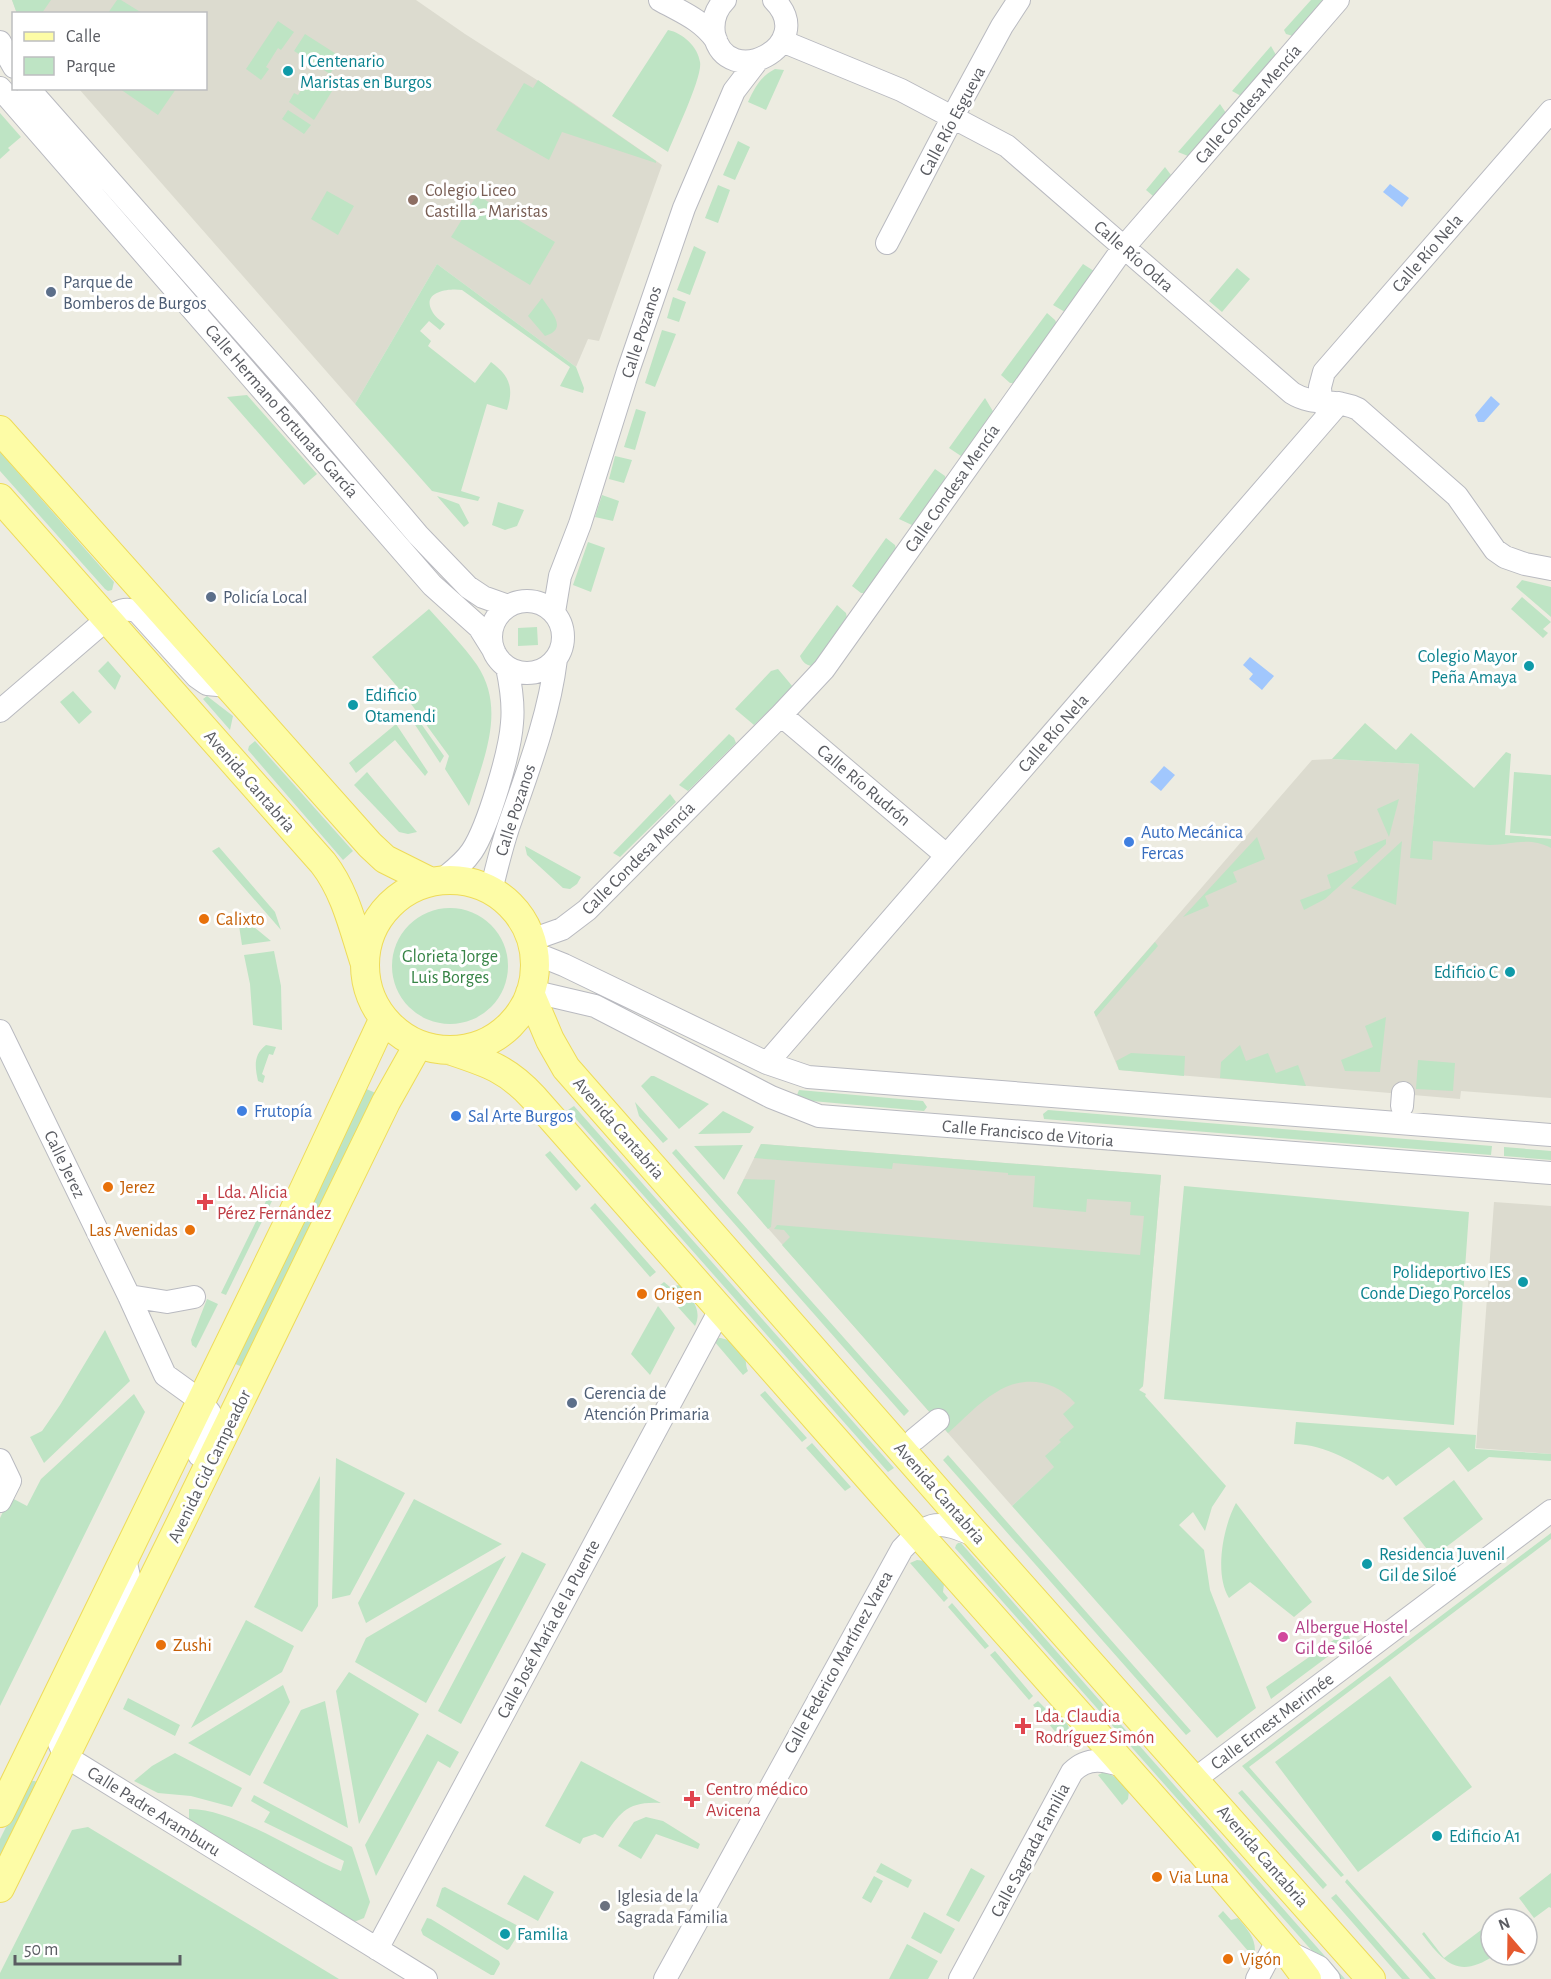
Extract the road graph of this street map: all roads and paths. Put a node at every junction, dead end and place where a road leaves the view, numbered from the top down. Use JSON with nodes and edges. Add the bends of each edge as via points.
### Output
{"nodes":[{"id":1,"x":660,"y":0,"type":"edge"},
{"id":2,"x":725,"y":0,"type":"edge"},
{"id":3,"x":1019,"y":0,"type":"edge"},
{"id":4,"x":1338,"y":0,"type":"edge"},
{"id":5,"x":782,"y":4,"type":"edge"},
{"id":6,"x":782,"y":41,"type":"junction"},
{"id":7,"x":0,"y":42,"type":"edge"},
{"id":8,"x":720,"y":45,"type":"junction"},
{"id":9,"x":757,"y":61,"type":"junction"},
{"id":10,"x":12,"y":63,"type":"edge"},
{"id":11,"x":0,"y":88,"type":"edge"},
{"id":12,"x":30,"y":90,"type":"edge"},
{"id":13,"x":734,"y":91,"type":"junction"},
{"id":14,"x":1551,"y":111,"type":"edge"},
{"id":15,"x":953,"y":117,"type":"junction"},
{"id":16,"x":887,"y":243,"type":"dead end"},
{"id":17,"x":1124,"y":247,"type":"junction"},
{"id":18,"x":1330,"y":403,"type":"junction"},
{"id":19,"x":0,"y":430,"type":"edge"},
{"id":20,"x":0,"y":498,"type":"edge"},
{"id":21,"x":1551,"y":569,"type":"edge"},
{"id":22,"x":560,"y":576,"type":"junction"},
{"id":23,"x":515,"y":603,"type":"junction"},
{"id":24,"x":554,"y":612,"type":"junction"},
{"id":25,"x":107,"y":619,"type":"junction"},
{"id":26,"x":500,"y":659,"type":"junction"},
{"id":27,"x":556,"y":659,"type":"junction"},
{"id":28,"x":228,"y":686,"type":"junction"},
{"id":29,"x":0,"y":711,"type":"edge"},
{"id":30,"x":781,"y":715,"type":"junction"},
{"id":31,"x":946,"y":855,"type":"junction"},
{"id":32,"x":437,"y":881,"type":"junction"},
{"id":33,"x":491,"y":891,"type":"junction"},
{"id":34,"x":533,"y":947,"type":"junction"},
{"id":35,"x":364,"y":961,"type":"junction"},
{"id":36,"x":531,"y":992,"type":"junction"},
{"id":37,"x":383,"y":1020,"type":"junction"},
{"id":38,"x":0,"y":1031,"type":"edge"},
{"id":39,"x":418,"y":1045,"type":"junction"},
{"id":40,"x":452,"y":1051,"type":"junction"},
{"id":41,"x":767,"y":1063,"type":"junction"},
{"id":42,"x":990,"y":1092,"type":"junction"},
{"id":43,"x":984,"y":1130,"type":"junction"},
{"id":44,"x":1551,"y":1135,"type":"edge"},
{"id":45,"x":1551,"y":1173,"type":"edge"},
{"id":46,"x":129,"y":1296,"type":"junction"},
{"id":47,"x":194,"y":1298,"type":"dead end"},
{"id":48,"x":720,"y":1310,"type":"junction"},
{"id":49,"x":201,"y":1401,"type":"junction"},
{"id":50,"x":938,"y":1420,"type":"dead end"},
{"id":51,"x":915,"y":1439,"type":"dead end"},
{"id":52,"x":0,"y":1460,"type":"edge"},
{"id":53,"x":0,"y":1501,"type":"edge"},
{"id":54,"x":1551,"y":1511,"type":"edge"},
{"id":55,"x":917,"y":1532,"type":"junction"},
{"id":56,"x":978,"y":1537,"type":"junction"},
{"id":57,"x":165,"y":1555,"type":"junction"},
{"id":58,"x":124,"y":1559,"type":"junction"},
{"id":59,"x":65,"y":1756,"type":"junction"},
{"id":60,"x":1125,"y":1767,"type":"junction"},
{"id":61,"x":1195,"y":1779,"type":"junction"},
{"id":62,"x":0,"y":1813,"type":"edge"},
{"id":63,"x":0,"y":1888,"type":"edge"},
{"id":64,"x":1282,"y":1946,"type":"junction"},
{"id":65,"x":377,"y":1949,"type":"junction"},
{"id":66,"x":426,"y":1979,"type":"edge"},
{"id":67,"x":665,"y":1979,"type":"edge"},
{"id":68,"x":960,"y":1979,"type":"edge"},
{"id":69,"x":1257,"y":1979,"type":"edge"},
{"id":70,"x":1307,"y":1979,"type":"edge"},
{"id":71,"x":1329,"y":1979,"type":"edge"},
{"id":72,"x":1371,"y":1979,"type":"edge"}],
"edges":[{"from":1,"to":8,"type":"street","via":[[699,21]]},
{"from":2,"to":8,"type":"street","via":[[714,17],[714,32]]},
{"from":3,"to":15,"type":"street","name":"Calle Río Esgueva"},
{"from":4,"to":17,"type":"street","name":"Calle Condesa Mencía"},
{"from":5,"to":6,"type":"street"},
{"from":6,"to":9,"type":"street","name":"Calle Pozanos","via":[[770,55]]},
{"from":6,"to":15,"type":"street","name":"Calle Río Odra","via":[[875,78]]},
{"from":7,"to":10,"type":"street"},
{"from":8,"to":9,"type":"street","via":[[737,60]]},
{"from":8,"to":13,"type":"street","via":[[735,80]]},
{"from":9,"to":13,"type":"street","name":"Calle Pozanos"},
{"from":11,"to":26,"type":"street","name":"Calle Hermano Fortunato García","via":[[432,585],[479,627]]},
{"from":12,"to":23,"type":"street","name":"Calle Hermano Fortunato García","via":[[462,582],[483,597]]},
{"from":13,"to":22,"type":"street","name":"Calle Pozanos","via":[[656,287]]},
{"from":14,"to":18,"type":"street","name":"Calle Río Nela","via":[[1324,372],[1320,387]]},
{"from":15,"to":16,"type":"street","name":"Calle Río Esgueva"},
{"from":15,"to":17,"type":"street","name":"Calle Río Odra","via":[[1018,154]]},
{"from":17,"to":18,"type":"street","name":"Calle Río Odra","via":[[1292,393],[1307,401]]},
{"from":17,"to":30,"type":"street","name":"Calle Condesa Mencía","via":[[824,669]]},
{"from":18,"to":21,"type":"street","name":"Calle Río Odra","via":[[1351,406],[1364,414],[1438,478],[1462,501],[1495,550],[1525,564]]},
{"from":18,"to":31,"type":"street","name":"Calle Río Nela"},
{"from":19,"to":28,"type":"main road"},
{"from":20,"to":25,"type":"main road","name":"Avenida Cantabria"},
{"from":22,"to":23,"type":"street"},
{"from":22,"to":24,"type":"street","name":"Calle Pozanos"},
{"from":23,"to":24,"type":"street","via":[[534,601]]},
{"from":23,"to":26,"type":"street","via":[[496,618],[492,627],[491,639]]},
{"from":24,"to":27,"type":"street","via":[[564,633]]},
{"from":25,"to":28,"type":"street","via":[[128,609],[138,612],[196,677],[207,684]]},
{"from":25,"to":29,"type":"street"},
{"from":25,"to":35,"type":"main road","name":"Avenida Cantabria","via":[[333,877]]},
{"from":26,"to":27,"type":"street","via":[[525,673],[542,670]]},
{"from":26,"to":32,"type":"street","name":"Calle Pozanos","via":[[511,687],[510,742],[481,838],[460,865]]},
{"from":27,"to":33,"type":"street","name":"Calle Pozanos","via":[[553,682]]},
{"from":28,"to":32,"type":"main road","via":[[379,855]]},
{"from":30,"to":31,"type":"street","name":"Calle Río Rudrón"},
{"from":30,"to":34,"type":"street","name":"Calle Condesa Mencía","via":[[587,910]]},
{"from":31,"to":41,"type":"street","name":"Calle Río Nela"},
{"from":32,"to":33,"type":"main road","via":[[467,882]]},
{"from":32,"to":35,"type":"main road","via":[[410,890],[392,902],[368,939]]},
{"from":33,"to":34,"type":"main road","via":[[516,912]]},
{"from":34,"to":36,"type":"main road","via":[[535,972]]},
{"from":34,"to":41,"type":"street","name":"Calle Francisco de Vitoria"},
{"from":35,"to":37,"type":"main road","via":[[365,982]]},
{"from":36,"to":40,"type":"main road","via":[[523,1009],[500,1034],[477,1046]]},
{"from":36,"to":43,"type":"street","name":"Calle Francisco de Vitoria","via":[[595,1006],[771,1097],[819,1116]]},
{"from":36,"to":56,"type":"main road","name":"Avenida Cantabria","via":[[566,1068]]},
{"from":37,"to":39,"type":"main road"},
{"from":37,"to":49,"type":"main road","name":"Avenida Cid Campeador"},
{"from":38,"to":46,"type":"street","name":"Calle Jerez"},
{"from":39,"to":40,"type":"main road"},
{"from":39,"to":57,"type":"main road","name":"Avenida Cid Campeador","via":[[386,1102]]},
{"from":40,"to":48,"type":"main road","via":[[494,1065],[520,1083]]},
{"from":41,"to":42,"type":"street","name":"Calle Francisco de Vitoria","via":[[808,1077]]},
{"from":42,"to":43,"type":"street"},
{"from":42,"to":44,"type":"street","name":"Calle Francisco de Vitoria"},
{"from":43,"to":45,"type":"street","name":"Calle Francisco de Vitoria"},
{"from":46,"to":47,"type":"street","via":[[167,1302]]},
{"from":46,"to":49,"type":"street","name":"Calle Jerez","via":[[165,1375]]},
{"from":48,"to":55,"type":"main road"},
{"from":48,"to":65,"type":"street","name":"Calle José María de la Puente"},
{"from":49,"to":57,"type":"street","via":[[210,1413],[212,1426],[168,1522]]},
{"from":49,"to":58,"type":"main road","name":"Avenida Cid Campeador"},
{"from":50,"to":51,"type":"street"},
{"from":52,"to":53,"type":"street","via":[[10,1481]]},
{"from":54,"to":61,"type":"street","name":"Calle Ernest Merimée"},
{"from":55,"to":56,"type":"street","via":[[937,1525]]},
{"from":55,"to":60,"type":"main road"},
{"from":55,"to":67,"type":"street","name":"Calle Federico Martínez Varea","via":[[889,1570]]},
{"from":56,"to":61,"type":"main road","name":"Avenida Cantabria"},
{"from":57,"to":59,"type":"main road","name":"Avenida Cid Campeador"},
{"from":58,"to":59,"type":"street","via":[[130,1581],[59,1729],[59,1743]]},
{"from":58,"to":62,"type":"main road","name":"Avenida Cid Campeador"},
{"from":59,"to":63,"type":"main road","name":"Avenida Cid Campeador"},
{"from":59,"to":65,"type":"street","name":"Calle Padre Aramburu"},
{"from":60,"to":64,"type":"main road"},
{"from":60,"to":68,"type":"street","name":"Calle Sagrada Familia","via":[[1088,1761],[1072,1772]]},
{"from":61,"to":72,"type":"main road","name":"Avenida Cantabria"},
{"from":64,"to":69,"type":"street"},
{"from":64,"to":70,"type":"main road"},
{"from":64,"to":71,"type":"street","via":[[1319,1967]]},
{"from":65,"to":66,"type":"street","name":"Calle Padre Aramburu"}]}
